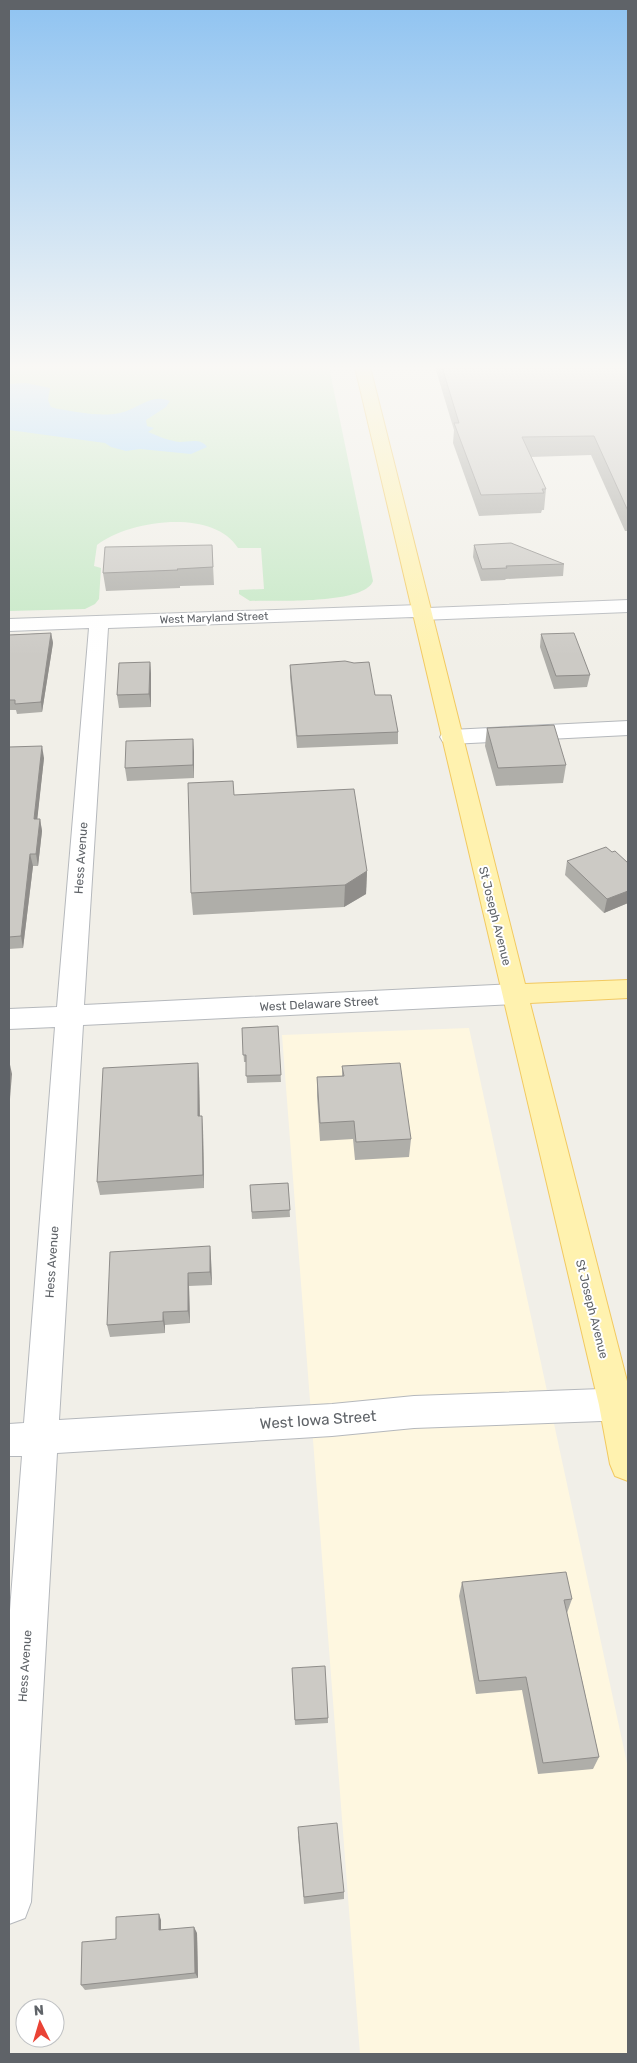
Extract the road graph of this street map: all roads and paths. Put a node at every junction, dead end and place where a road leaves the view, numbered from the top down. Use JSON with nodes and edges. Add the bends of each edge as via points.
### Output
{"nodes":[{"id":1,"x":385,"y":463,"type":"edge"},
{"id":2,"x":628,"y":606,"type":"edge"},
{"id":3,"x":421,"y":612,"type":"junction"},
{"id":4,"x":98,"y":622,"type":"junction"},
{"id":5,"x":9,"y":625,"type":"edge"},
{"id":6,"x":628,"y":728,"type":"edge"},
{"id":7,"x":451,"y":736,"type":"junction"},
{"id":8,"x":628,"y":989,"type":"edge"},
{"id":9,"x":514,"y":994,"type":"junction"},
{"id":10,"x":69,"y":1016,"type":"junction"},
{"id":11,"x":9,"y":1019,"type":"edge"},
{"id":12,"x":622,"y":1404,"type":"edge"},
{"id":13,"x":25,"y":1439,"type":"edge"},
{"id":14,"x":628,"y":1464,"type":"edge"},
{"id":15,"x":9,"y":1902,"type":"edge"}],
"edges":[{"from":1,"to":3,"type":"main road","name":"St Joseph Avenue"},
{"from":2,"to":3,"type":"street","name":"West Maryland Street"},
{"from":3,"to":4,"type":"street","name":"West Maryland Street"},
{"from":3,"to":7,"type":"main road","name":"St Joseph Avenue"},
{"from":4,"to":5,"type":"street","name":"West Maryland Street"},
{"from":4,"to":10,"type":"street","name":"Hess Avenue"},
{"from":6,"to":7,"type":"street"},
{"from":7,"to":9,"type":"main road","name":"St Joseph Avenue"},
{"from":8,"to":9,"type":"main road","name":"West Delaware Street"},
{"from":9,"to":10,"type":"street","name":"West Delaware Street"},
{"from":9,"to":12,"type":"main road","name":"St Joseph Avenue"},
{"from":10,"to":11,"type":"street","name":"West Delaware Street"},
{"from":10,"to":13,"type":"street","name":"Hess Avenue","via":[[53,1243]]},
{"from":12,"to":13,"type":"street","name":"West Iowa Street","via":[[414,1412]]},
{"from":12,"to":14,"type":"main road","name":"St Joseph Avenue"},
{"from":13,"to":15,"type":"street","name":"Hess Avenue"}]}
